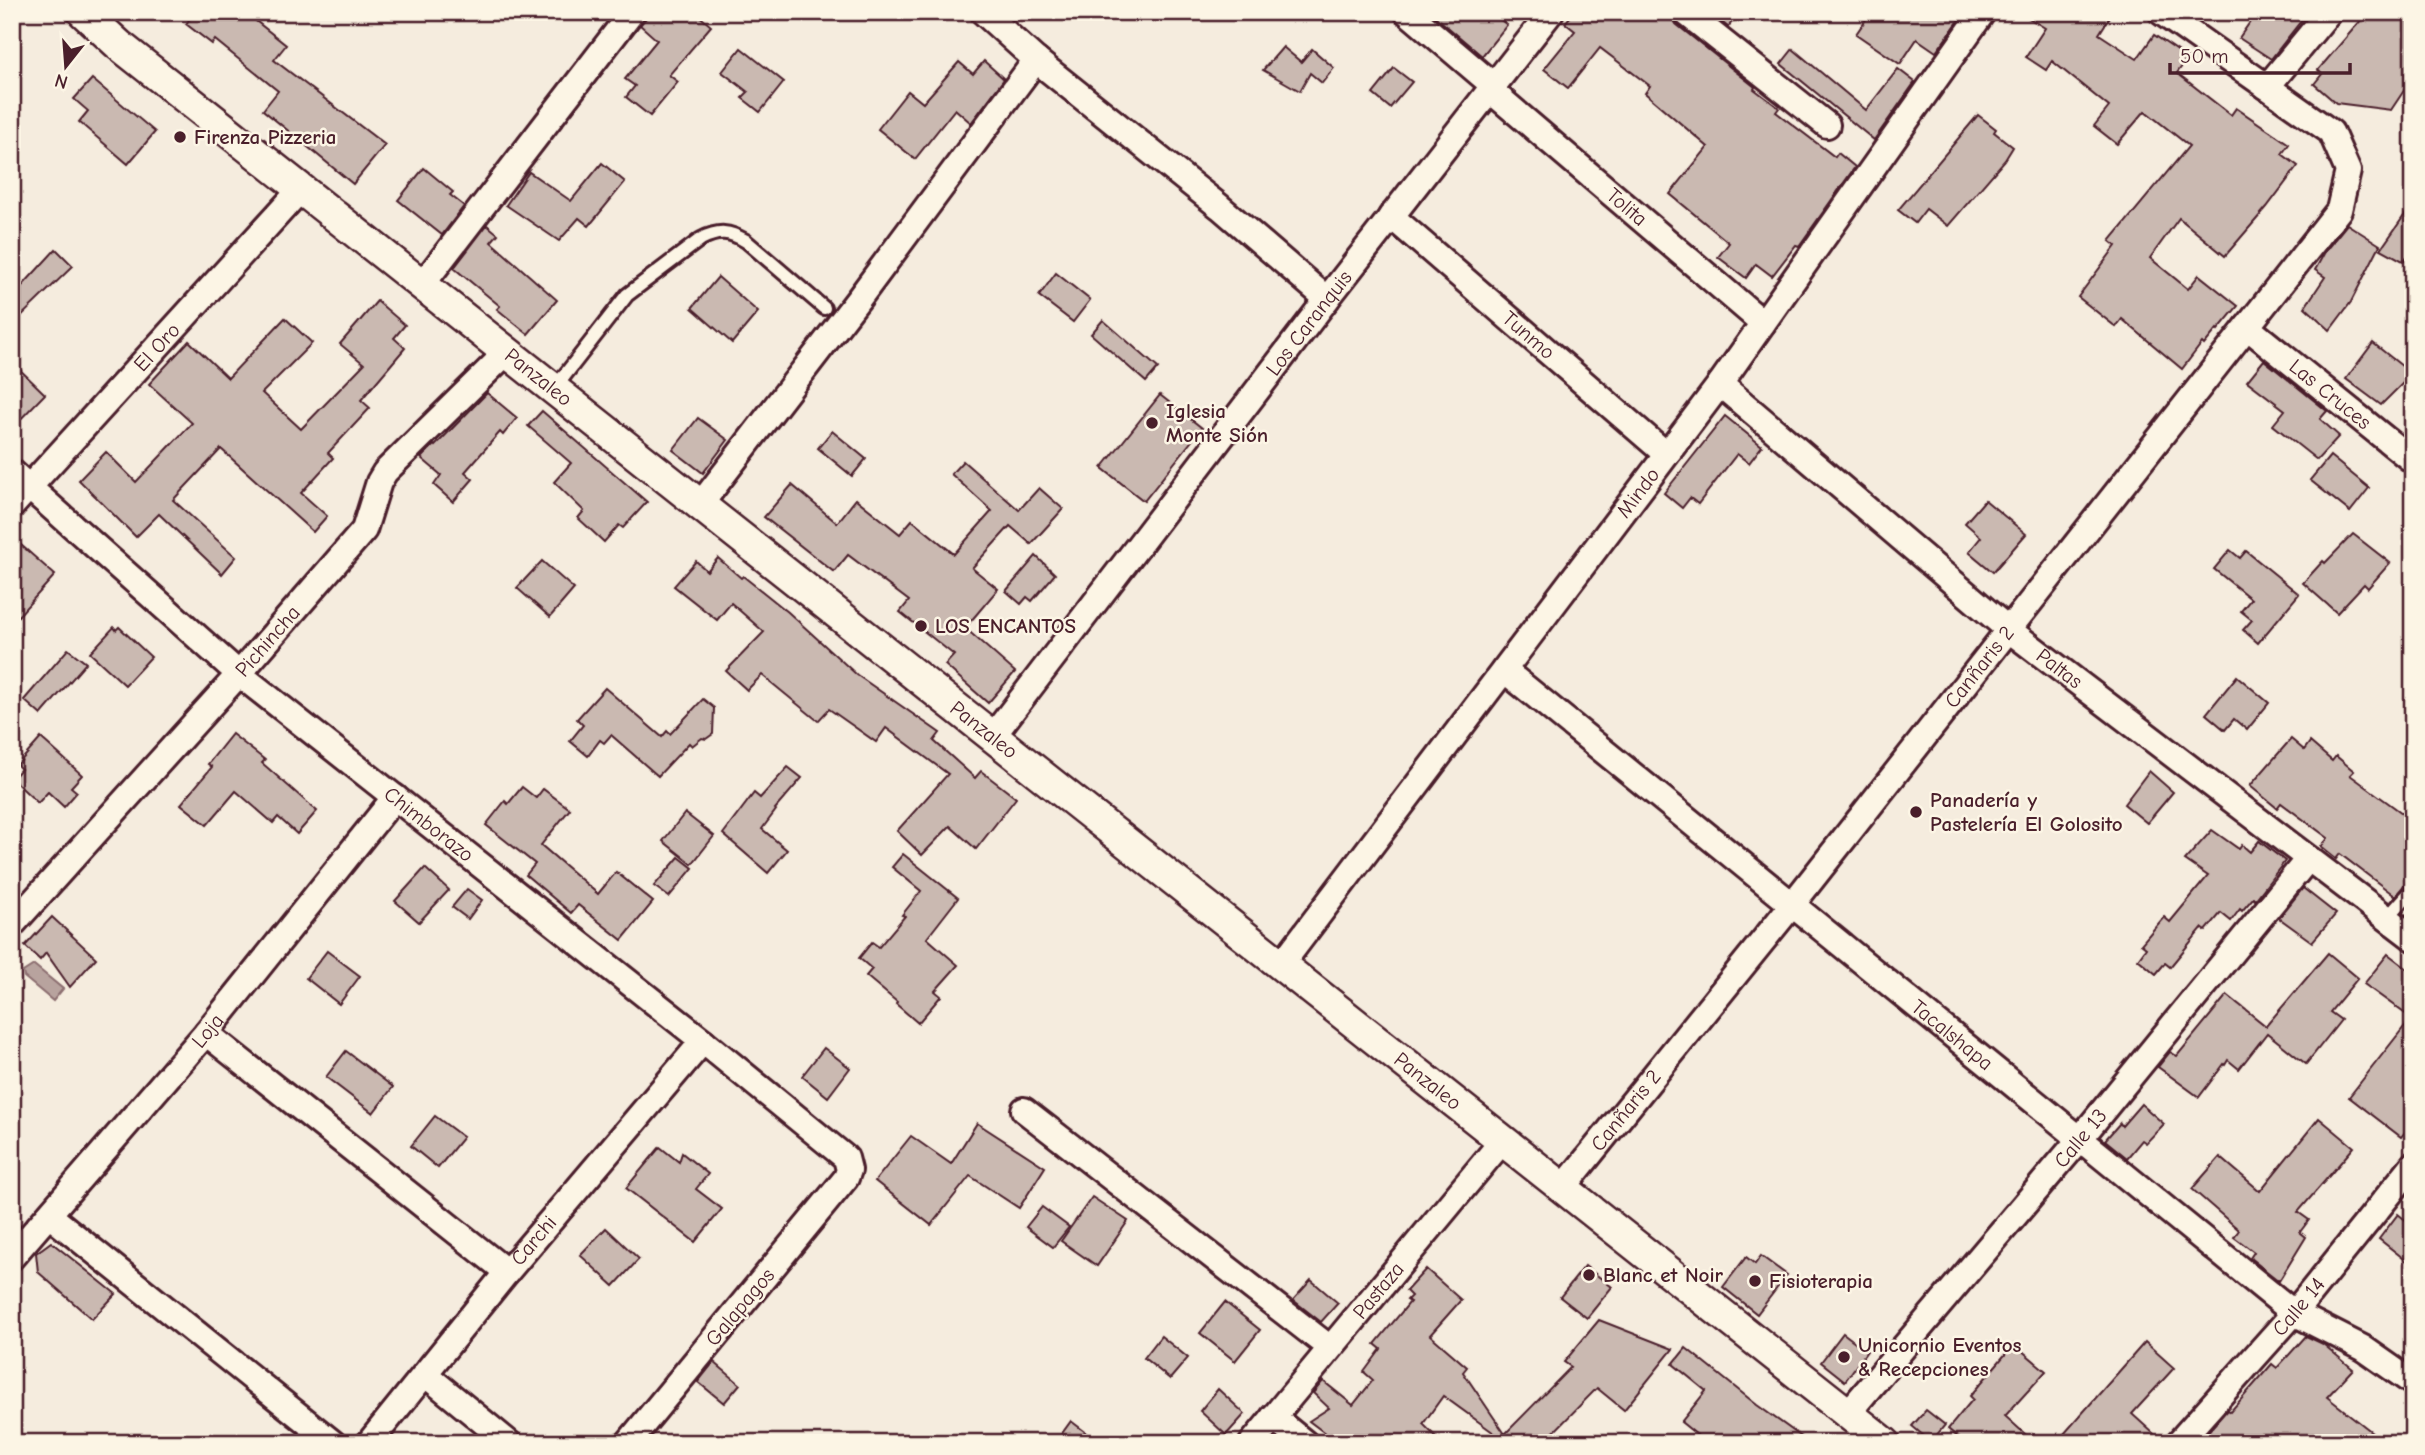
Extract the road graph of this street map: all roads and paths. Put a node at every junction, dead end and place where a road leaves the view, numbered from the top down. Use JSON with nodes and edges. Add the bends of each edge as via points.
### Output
{"nodes":[{"id":1,"x":83,"y":12,"type":"edge"},
{"id":2,"x":632,"y":12,"type":"edge"},
{"id":3,"x":983,"y":12,"type":"edge"},
{"id":4,"x":1407,"y":12,"type":"edge"},
{"id":5,"x":1551,"y":12,"type":"edge"},
{"id":6,"x":1685,"y":12,"type":"edge"},
{"id":7,"x":1983,"y":12,"type":"edge"},
{"id":8,"x":2161,"y":12,"type":"edge"},
{"id":9,"x":2329,"y":12,"type":"edge"},
{"id":10,"x":1036,"y":60,"type":"junction"},
{"id":11,"x":2267,"y":87,"type":"junction"},
{"id":12,"x":1492,"y":88,"type":"junction"},
{"id":13,"x":1827,"y":125,"type":"dead end"},
{"id":14,"x":302,"y":189,"type":"junction"},
{"id":15,"x":1391,"y":216,"type":"junction"},
{"id":16,"x":422,"y":285,"type":"junction"},
{"id":17,"x":1327,"y":299,"type":"junction"},
{"id":18,"x":824,"y":308,"type":"dead end"},
{"id":19,"x":1763,"y":323,"type":"junction"},
{"id":20,"x":2247,"y":327,"type":"junction"},
{"id":21,"x":507,"y":352,"type":"junction"},
{"id":22,"x":1720,"y":384,"type":"junction"},
{"id":23,"x":554,"y":389,"type":"junction"},
{"id":24,"x":1666,"y":454,"type":"junction"},
{"id":25,"x":2413,"y":461,"type":"edge"},
{"id":26,"x":21,"y":480,"type":"edge"},
{"id":27,"x":700,"y":505,"type":"junction"},
{"id":28,"x":12,"y":506,"type":"edge"},
{"id":29,"x":2009,"y":630,"type":"junction"},
{"id":30,"x":1504,"y":670,"type":"junction"},
{"id":31,"x":240,"y":674,"type":"junction"},
{"id":32,"x":993,"y":736,"type":"junction"},
{"id":33,"x":395,"y":797,"type":"junction"},
{"id":34,"x":2308,"y":859,"type":"junction"},
{"id":35,"x":2413,"y":889,"type":"edge"},
{"id":36,"x":1791,"y":906,"type":"junction"},
{"id":37,"x":2387,"y":918,"type":"junction"},
{"id":38,"x":12,"y":925,"type":"edge"},
{"id":39,"x":2413,"y":938,"type":"edge"},
{"id":40,"x":1281,"y":965,"type":"junction"},
{"id":41,"x":206,"y":1033,"type":"junction"},
{"id":42,"x":703,"y":1041,"type":"junction"},
{"id":43,"x":1024,"y":1110,"type":"dead end"},
{"id":44,"x":1503,"y":1140,"type":"junction"},
{"id":45,"x":2079,"y":1140,"type":"junction"},
{"id":46,"x":2413,"y":1165,"type":"edge"},
{"id":47,"x":849,"y":1170,"type":"joint"},
{"id":48,"x":1563,"y":1188,"type":"junction"},
{"id":49,"x":49,"y":1215,"type":"junction"},
{"id":50,"x":12,"y":1257,"type":"edge"},
{"id":51,"x":507,"y":1272,"type":"junction"},
{"id":52,"x":2294,"y":1313,"type":"junction"},
{"id":53,"x":1330,"y":1348,"type":"junction"},
{"id":54,"x":426,"y":1375,"type":"junction"},
{"id":55,"x":2413,"y":1382,"type":"edge"},
{"id":56,"x":1848,"y":1413,"type":"junction"},
{"id":57,"x":1273,"y":1417,"type":"junction"},
{"id":58,"x":332,"y":1443,"type":"edge"},
{"id":59,"x":369,"y":1443,"type":"edge"},
{"id":60,"x":509,"y":1443,"type":"edge"},
{"id":61,"x":628,"y":1443,"type":"edge"},
{"id":62,"x":1252,"y":1443,"type":"edge"},
{"id":63,"x":1305,"y":1443,"type":"edge"},
{"id":64,"x":1885,"y":1443,"type":"edge"},
{"id":65,"x":2178,"y":1443,"type":"edge"}],
"edges":[{"from":1,"to":14,"type":"street","name":"Panzaleo"},
{"from":2,"to":16,"type":"street"},
{"from":3,"to":10,"type":"street"},
{"from":4,"to":12,"type":"street","name":"Tolita"},
{"from":5,"to":12,"type":"street","name":"Los Caranquis"},
{"from":6,"to":13,"type":"street"},
{"from":7,"to":19,"type":"street","name":"Mindo"},
{"from":8,"to":11,"type":"street"},
{"from":9,"to":11,"type":"street"},
{"from":10,"to":17,"type":"street"},
{"from":10,"to":27,"type":"street"},
{"from":11,"to":20,"type":"street","name":"Canñaris 2","via":[[2331,132],[2348,171],[2339,210]]},
{"from":12,"to":15,"type":"street","name":"Los Caranquis"},
{"from":12,"to":19,"type":"street","name":"Tolita"},
{"from":14,"to":16,"type":"street","name":"Panzaleo"},
{"from":14,"to":26,"type":"street","name":"El Oro"},
{"from":15,"to":17,"type":"street","name":"Los Caranquis"},
{"from":15,"to":24,"type":"street","name":"Tunmo"},
{"from":16,"to":21,"type":"street","name":"Panzaleo"},
{"from":17,"to":32,"type":"street","name":"Los Caranquis"},
{"from":18,"to":23,"type":"lane","via":[[747,241],[714,232],[627,295]]},
{"from":19,"to":22,"type":"street","name":"Mindo"},
{"from":20,"to":25,"type":"street","name":"Las Cruces"},
{"from":20,"to":29,"type":"street","name":"Canñaris 2"},
{"from":21,"to":23,"type":"street","name":"Panzaleo"},
{"from":21,"to":31,"type":"street","name":"Pichincha","via":[[385,472],[364,530]]},
{"from":22,"to":24,"type":"street","name":"Mindo"},
{"from":22,"to":29,"type":"street","name":"Paltas"},
{"from":23,"to":27,"type":"street","name":"Panzaleo"},
{"from":24,"to":30,"type":"street","name":"Mindo"},
{"from":26,"to":28,"type":"street","name":"El Oro"},
{"from":26,"to":31,"type":"street","name":"Chimborazo"},
{"from":27,"to":32,"type":"street","name":"Panzaleo"},
{"from":29,"to":34,"type":"street","name":"Paltas"},
{"from":29,"to":36,"type":"street","name":"Canñaris 2"},
{"from":30,"to":36,"type":"street","name":"Tacalshapa"},
{"from":30,"to":40,"type":"street","name":"Mindo"},
{"from":31,"to":33,"type":"street","name":"Chimborazo"},
{"from":31,"to":38,"type":"street","name":"Pichincha"},
{"from":32,"to":40,"type":"street","name":"Panzaleo"},
{"from":33,"to":41,"type":"street","name":"Loja"},
{"from":33,"to":42,"type":"street","name":"Chimborazo"},
{"from":34,"to":37,"type":"street","name":"Paltas"},
{"from":34,"to":45,"type":"street","name":"Calle 13"},
{"from":35,"to":37,"type":"lane"},
{"from":36,"to":45,"type":"street","name":"Tacalshapa"},
{"from":36,"to":48,"type":"street","name":"Canñaris 2"},
{"from":37,"to":39,"type":"street","name":"Paltas"},
{"from":40,"to":44,"type":"street","name":"Panzaleo"},
{"from":41,"to":49,"type":"street","name":"Loja"},
{"from":41,"to":51,"type":"street"},
{"from":42,"to":47,"type":"street","name":"Chimborazo","via":[[844,1155]]},
{"from":42,"to":51,"type":"street","name":"Carchi"},
{"from":43,"to":53,"type":"street"},
{"from":44,"to":48,"type":"street","name":"Panzaleo"},
{"from":44,"to":53,"type":"street","name":"Pastaza"},
{"from":45,"to":52,"type":"street","name":"Tacalshapa"},
{"from":45,"to":56,"type":"street","name":"Calle 13"},
{"from":46,"to":52,"type":"street","name":"Calle 14"},
{"from":47,"to":61,"type":"street","name":"Galapagos"},
{"from":48,"to":56,"type":"street","name":"Panzaleo"},
{"from":49,"to":50,"type":"street","name":"Loja"},
{"from":49,"to":58,"type":"street"},
{"from":51,"to":54,"type":"street","name":"Carchi"},
{"from":52,"to":55,"type":"street","name":"Tacalshapa","via":[[2363,1348]]},
{"from":52,"to":65,"type":"street","name":"Calle 14"},
{"from":53,"to":57,"type":"street","name":"Pastaza"},
{"from":54,"to":59,"type":"street","name":"Carchi"},
{"from":54,"to":60,"type":"street"},
{"from":56,"to":64,"type":"street","name":"Panzaleo"},
{"from":57,"to":62,"type":"street","name":"Pastaza"},
{"from":57,"to":63,"type":"street"}]}
